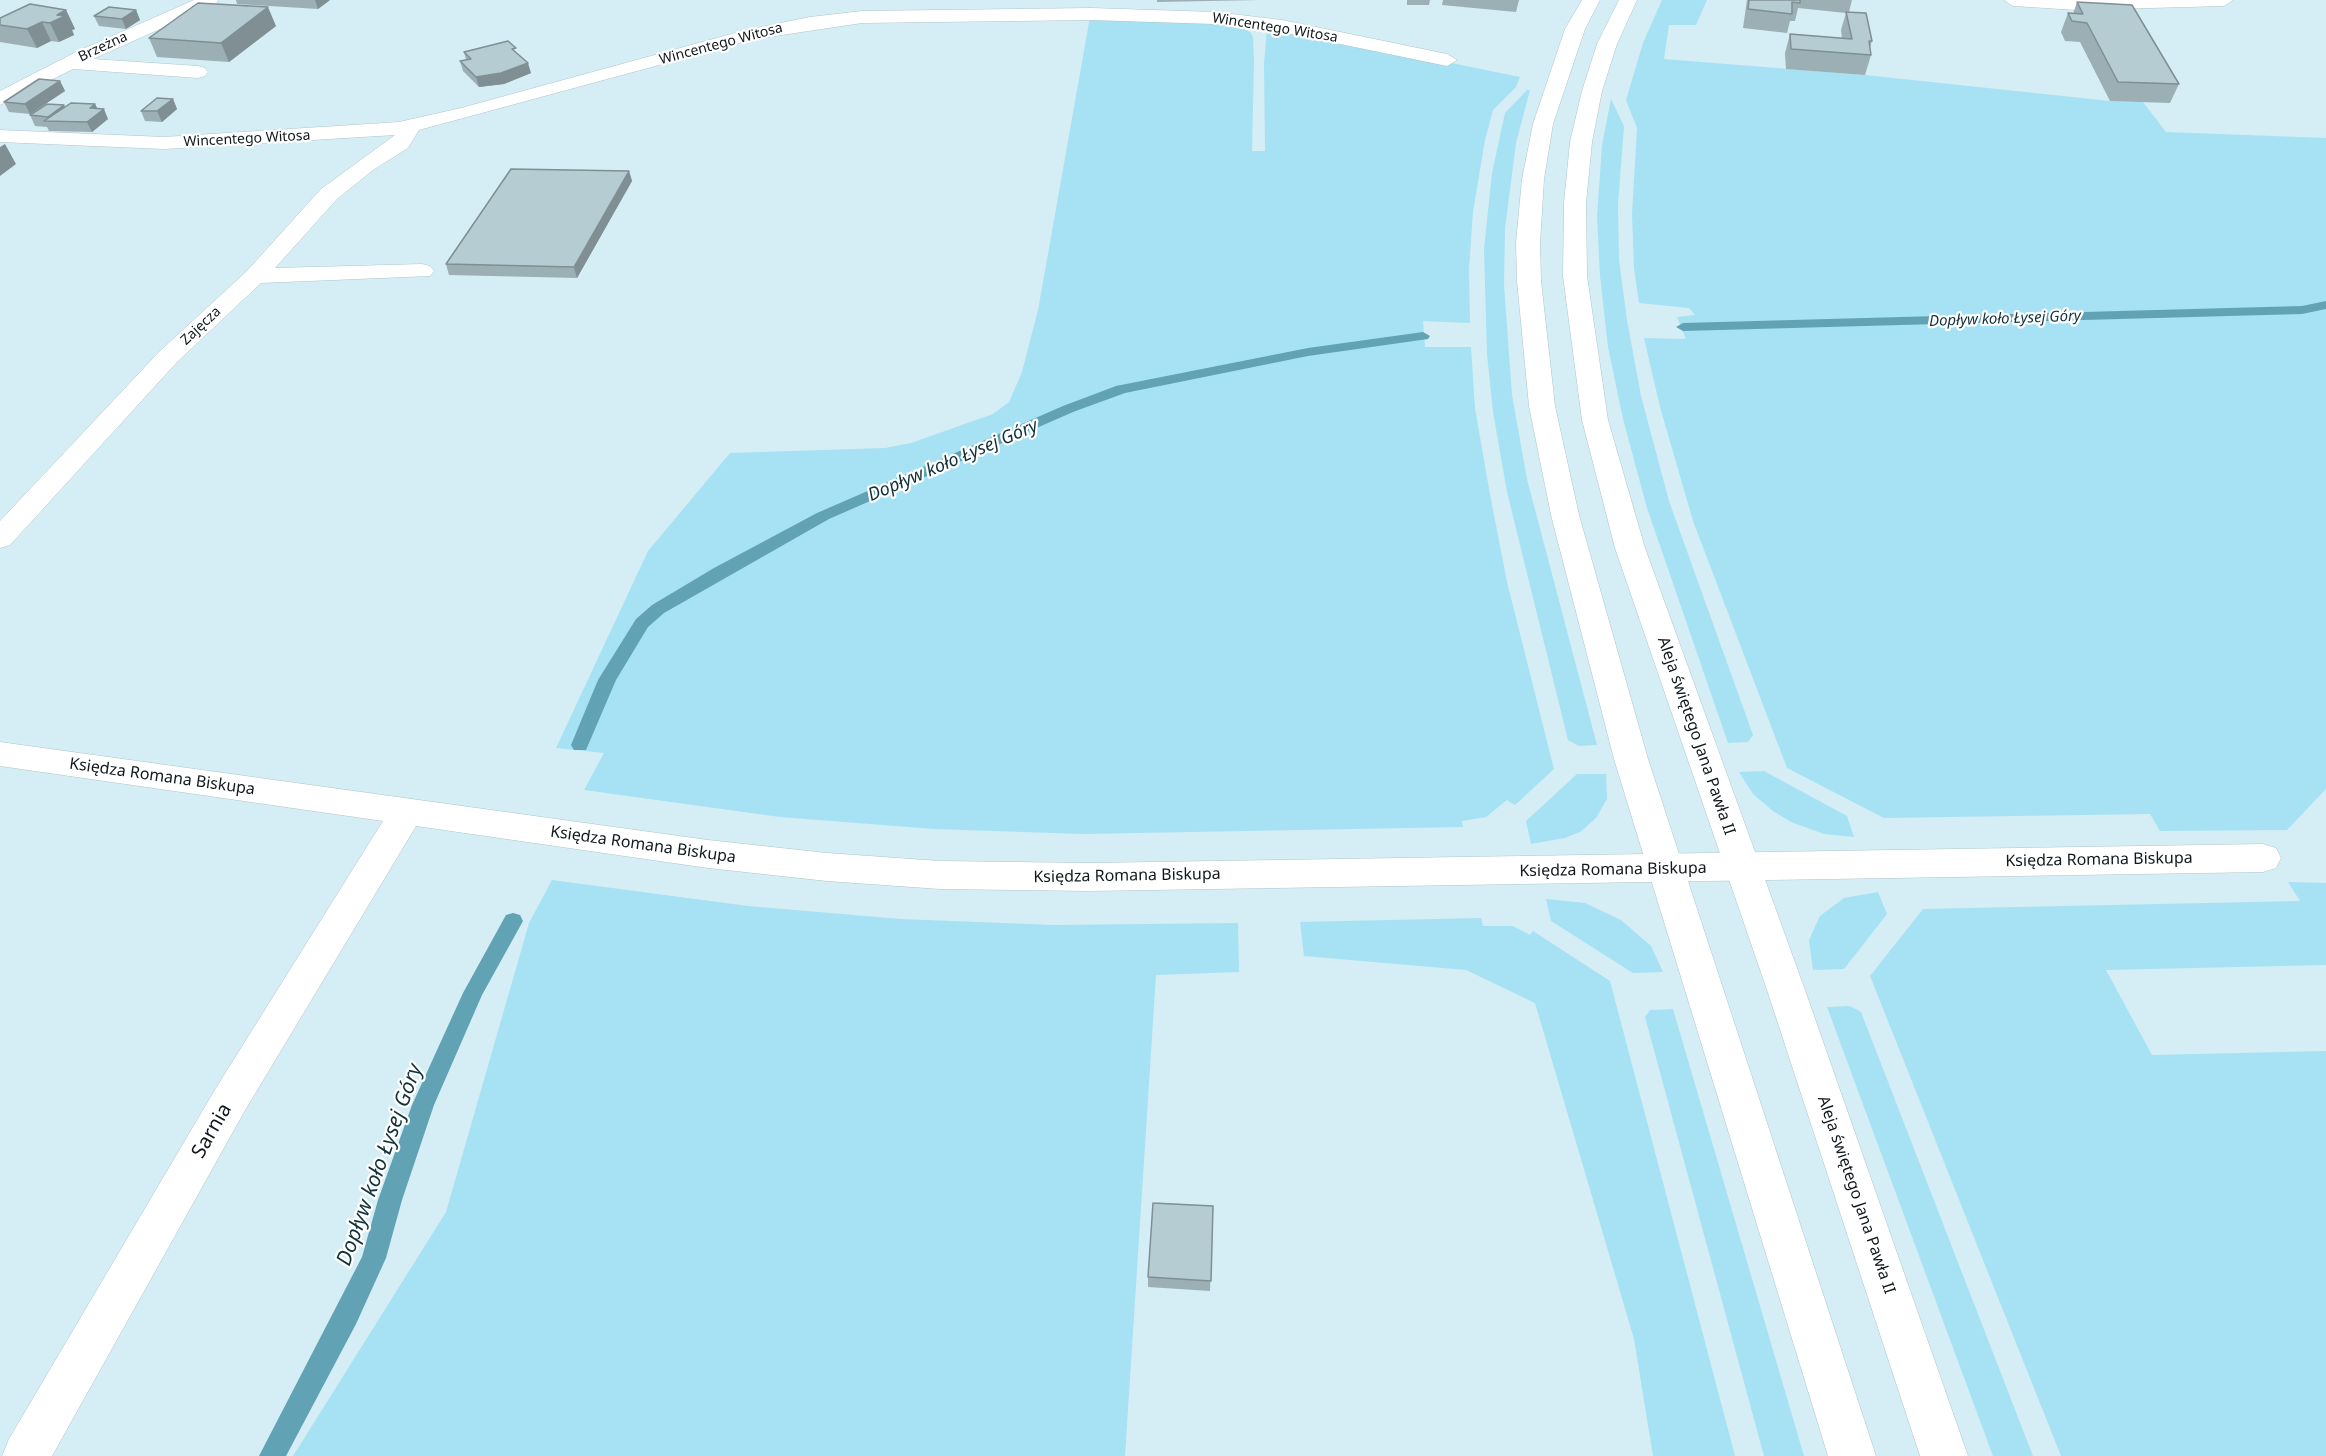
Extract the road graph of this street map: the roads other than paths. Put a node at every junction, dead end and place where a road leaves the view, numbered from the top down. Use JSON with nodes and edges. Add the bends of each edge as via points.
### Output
{"nodes":[{"id":1,"x":209,"y":0,"type":"edge"},
{"id":2,"x":1591,"y":0,"type":"edge"},
{"id":3,"x":1628,"y":0,"type":"edge"},
{"id":4,"x":2013,"y":0,"type":"edge"},
{"id":5,"x":2224,"y":0,"type":"edge"},
{"id":6,"x":2152,"y":1,"type":"edge"},
{"id":7,"x":1447,"y":60,"type":"dead end"},
{"id":8,"x":70,"y":63,"type":"junction"},
{"id":9,"x":198,"y":72,"type":"dead end"},
{"id":10,"x":0,"y":99,"type":"edge"},
{"id":11,"x":412,"y":125,"type":"junction"},
{"id":12,"x":0,"y":136,"type":"edge"},
{"id":13,"x":422,"y":271,"type":"dead end"},
{"id":14,"x":255,"y":276,"type":"junction"},
{"id":15,"x":0,"y":539,"type":"edge"},
{"id":16,"x":0,"y":754,"type":"edge"},
{"id":17,"x":407,"y":811,"type":"junction"},
{"id":18,"x":2263,"y":858,"type":"dead end"},
{"id":19,"x":1665,"y":868,"type":"junction"},
{"id":20,"x":1743,"y":868,"type":"junction"},
{"id":21,"x":26,"y":1456,"type":"edge"},
{"id":22,"x":1852,"y":1456,"type":"edge"},
{"id":23,"x":1944,"y":1456,"type":"edge"}],
"edges":[{"from":1,"to":8,"type":"street","name":"Brzeżna"},
{"from":2,"to":19,"type":"street","via":[[1557,76],[1538,148],[1528,243],[1532,326],[1539,389],[1565,515]]},
{"from":3,"to":20,"type":"street","name":"Aleja świętego Jana Pawła II","via":[[1592,91],[1581,142],[1575,203],[1575,276],[1584,356],[1606,464],[1630,548]]},
{"from":4,"to":6,"type":"street","via":[[2077,4]]},
{"from":5,"to":6,"type":"street"},
{"from":7,"to":11,"type":"street","name":"Wincentego Witosa","via":[[1282,26],[1215,18],[1091,14],[862,17],[753,34]]},
{"from":8,"to":9,"type":"street"},
{"from":8,"to":10,"type":"street","name":"Brzeżna"},
{"from":11,"to":12,"type":"street","name":"Wincentego Witosa","via":[[310,136],[164,143]]},
{"from":11,"to":14,"type":"street","name":"Zajęcza","via":[[400,144],[329,194]]},
{"from":13,"to":14,"type":"street"},
{"from":14,"to":15,"type":"street","name":"Zajęcza","via":[[168,357]]},
{"from":16,"to":17,"type":"street","name":"Księdza Romana Biskupa"},
{"from":17,"to":19,"type":"street","name":"Księdza Romana Biskupa","via":[[719,856],[940,875],[1071,878]]},
{"from":17,"to":21,"type":"street","name":"Sarnia","via":[[230,1100]]},
{"from":18,"to":20,"type":"street","name":"Księdza Romana Biskupa"},
{"from":19,"to":20,"type":"street","name":"Księdza Romana Biskupa"},
{"from":19,"to":22,"type":"street"},
{"from":20,"to":23,"type":"street","name":"Aleja świętego Jana Pawła II"}]}
